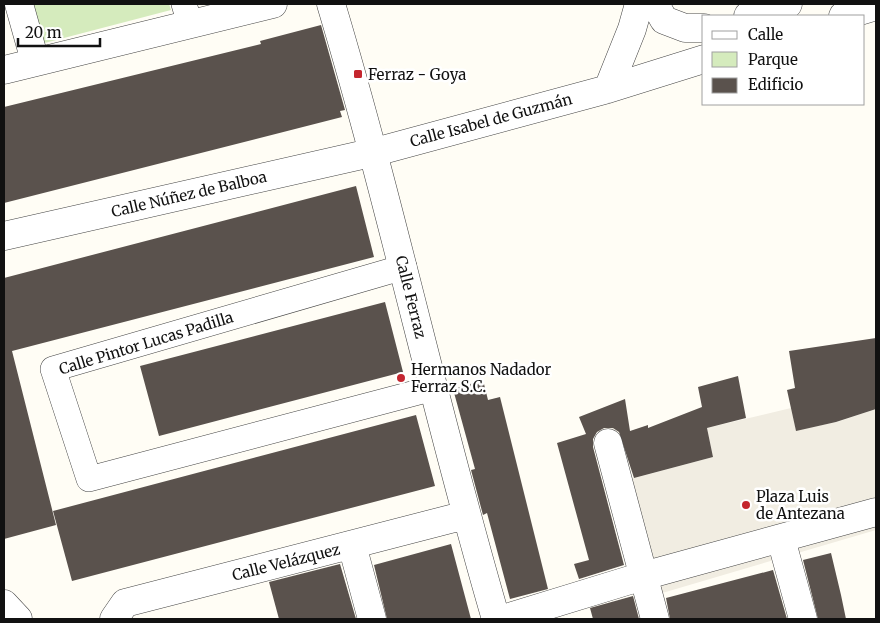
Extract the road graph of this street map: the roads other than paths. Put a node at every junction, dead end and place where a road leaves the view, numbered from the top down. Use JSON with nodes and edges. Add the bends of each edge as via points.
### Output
{"nodes":[{"id":1,"x":19,"y":4,"type":"edge"},
{"id":2,"x":273,"y":4,"type":"edge"},
{"id":3,"x":331,"y":4,"type":"edge"},
{"id":4,"x":639,"y":4,"type":"edge"},
{"id":5,"x":788,"y":4,"type":"edge"},
{"id":6,"x":876,"y":6,"type":"edge"},
{"id":7,"x":659,"y":12,"type":"edge"},
{"id":8,"x":187,"y":14,"type":"edge"},
{"id":9,"x":751,"y":15,"type":"edge"},
{"id":10,"x":846,"y":15,"type":"edge"},
{"id":11,"x":702,"y":28,"type":"edge"},
{"id":12,"x":702,"y":60,"type":"edge"},
{"id":13,"x":35,"y":61,"type":"junction"},
{"id":14,"x":4,"y":70,"type":"edge"},
{"id":15,"x":608,"y":89,"type":"junction"},
{"id":16,"x":375,"y":152,"type":"junction"},
{"id":17,"x":4,"y":236,"type":"edge"},
{"id":18,"x":404,"y":267,"type":"junction"},
{"id":19,"x":434,"y":388,"type":"junction"},
{"id":20,"x":608,"y":443,"type":"dead end"},
{"id":21,"x":876,"y":512,"type":"edge"},
{"id":22,"x":466,"y":515,"type":"junction"},
{"id":23,"x":781,"y":539,"type":"junction"},
{"id":24,"x":352,"y":545,"type":"junction"},
{"id":25,"x":643,"y":576,"type":"junction"},
{"id":26,"x":4,"y":604,"type":"edge"},
{"id":27,"x":18,"y":619,"type":"edge"},
{"id":28,"x":114,"y":619,"type":"edge"},
{"id":29,"x":372,"y":619,"type":"edge"},
{"id":30,"x":496,"y":619,"type":"edge"},
{"id":31,"x":502,"y":619,"type":"edge"},
{"id":32,"x":655,"y":619,"type":"edge"},
{"id":33,"x":803,"y":619,"type":"edge"}],
"edges":[{"from":1,"to":13,"type":"street"},
{"from":2,"to":8,"type":"street"},
{"from":3,"to":16,"type":"street","name":"Calle Ferraz"},
{"from":4,"to":15,"type":"street"},
{"from":5,"to":9,"type":"street"},
{"from":6,"to":10,"type":"street"},
{"from":7,"to":11,"type":"street","via":[[685,28]]},
{"from":8,"to":13,"type":"street"},
{"from":12,"to":15,"type":"street","name":"Calle Isabel de Guzmán"},
{"from":13,"to":14,"type":"street"},
{"from":15,"to":16,"type":"street","name":"Calle Isabel de Guzmán"},
{"from":16,"to":17,"type":"street","name":"Calle Núñez de Balboa"},
{"from":16,"to":18,"type":"street","name":"Calle Ferraz"},
{"from":18,"to":19,"type":"street","name":"Calle Ferraz"},
{"from":18,"to":19,"type":"street","name":"Calle Pintor Lucas Padilla","via":[[53,369],[89,479]]},
{"from":19,"to":22,"type":"street","name":"Calle Ferraz"},
{"from":20,"to":25,"type":"street"},
{"from":21,"to":23,"type":"street"},
{"from":22,"to":24,"type":"street","name":"Calle Velázquez"},
{"from":22,"to":30,"type":"street","name":"Calle Ferraz"},
{"from":23,"to":25,"type":"street"},
{"from":23,"to":33,"type":"street"},
{"from":24,"to":28,"type":"street","name":"Calle Velázquez","via":[[125,603]]},
{"from":24,"to":29,"type":"street"},
{"from":25,"to":31,"type":"street"},
{"from":25,"to":32,"type":"street"},
{"from":26,"to":27,"type":"street"}]}
